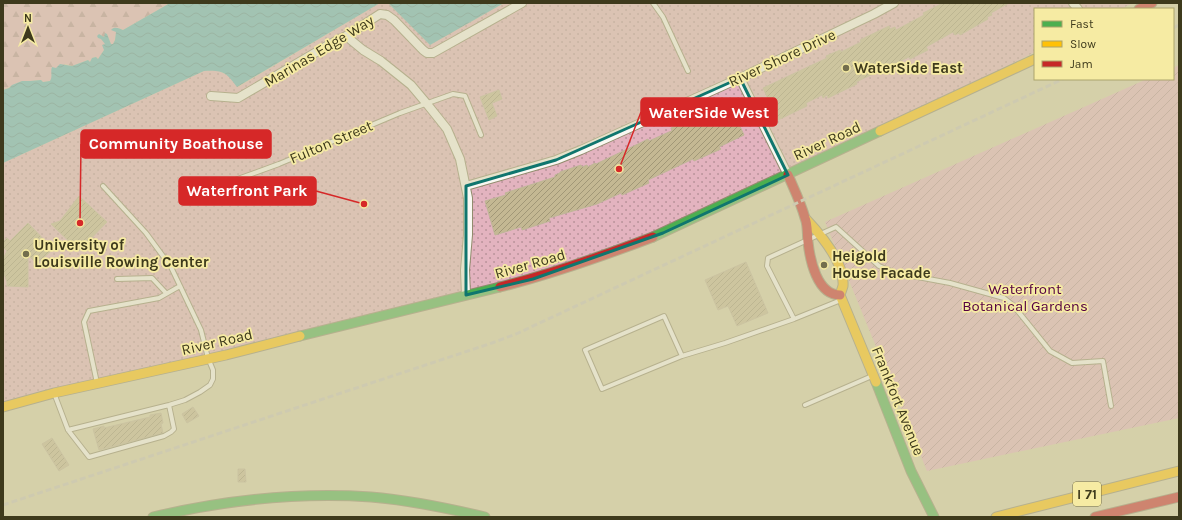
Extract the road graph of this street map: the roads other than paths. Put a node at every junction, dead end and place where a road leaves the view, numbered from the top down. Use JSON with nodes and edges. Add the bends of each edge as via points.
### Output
{"nodes":[{"id":1,"x":522,"y":3,"type":"edge"},
{"id":2,"x":653,"y":3,"type":"edge"},
{"id":3,"x":894,"y":3,"type":"edge"},
{"id":4,"x":1152,"y":3,"type":"edge"},
{"id":5,"x":1141,"y":8,"type":"edge"},
{"id":6,"x":346,"y":36,"type":"junction"},
{"id":7,"x":1034,"y":59,"type":"edge"},
{"id":8,"x":688,"y":70,"type":"dead end"},
{"id":9,"x":740,"y":78,"type":"junction"},
{"id":10,"x":211,"y":96,"type":"dead end"},
{"id":11,"x":427,"y":104,"type":"junction"},
{"id":12,"x":481,"y":135,"type":"dead end"},
{"id":13,"x":788,"y":175,"type":"junction"},
{"id":14,"x":235,"y":180,"type":"dead end"},
{"id":15,"x":103,"y":186,"type":"dead end"},
{"id":16,"x":466,"y":186,"type":"junction"},
{"id":17,"x":806,"y":219,"type":"junction"},
{"id":18,"x":820,"y":235,"type":"junction"},
{"id":19,"x":808,"y":240,"type":"junction"},
{"id":20,"x":117,"y":279,"type":"dead end"},
{"id":21,"x":180,"y":286,"type":"junction"},
{"id":22,"x":166,"y":294,"type":"junction"},
{"id":23,"x":466,"y":295,"type":"junction"},
{"id":24,"x":841,"y":297,"type":"junction"},
{"id":25,"x":794,"y":319,"type":"junction"},
{"id":26,"x":682,"y":356,"type":"junction"},
{"id":27,"x":208,"y":358,"type":"junction"},
{"id":28,"x":874,"y":376,"type":"junction"},
{"id":29,"x":97,"y":383,"type":"junction"},
{"id":30,"x":54,"y":393,"type":"junction"},
{"id":31,"x":169,"y":405,"type":"junction"},
{"id":32,"x":805,"y":405,"type":"dead end"},
{"id":33,"x":1111,"y":406,"type":"dead end"},
{"id":34,"x":3,"y":407,"type":"edge"},
{"id":35,"x":68,"y":430,"type":"junction"},
{"id":36,"x":1179,"y":471,"type":"edge"},
{"id":37,"x":1179,"y":497,"type":"edge"},
{"id":38,"x":153,"y":517,"type":"edge"},
{"id":39,"x":485,"y":517,"type":"edge"},
{"id":40,"x":934,"y":517,"type":"edge"},
{"id":41,"x":996,"y":517,"type":"edge"},
{"id":42,"x":1095,"y":517,"type":"edge"}],
"edges":[{"from":1,"to":6,"type":"street","name":"Marinas Edge Way","via":[[433,53],[423,50],[387,15],[380,14]]},
{"from":2,"to":8,"type":"lane"},
{"from":3,"to":9,"type":"street","name":"River Shore Drive"},
{"from":4,"to":5,"type":"main road"},
{"from":6,"to":10,"type":"street","name":"Marinas Edge Way","via":[[238,98]]},
{"from":6,"to":11,"type":"street","via":[[410,85]]},
{"from":7,"to":13,"type":"main road","name":"River Road"},
{"from":9,"to":13,"type":"street","name":"Frankfort Avenue"},
{"from":9,"to":16,"type":"street","name":"River Shore Drive","via":[[556,160]]},
{"from":11,"to":12,"type":"lane","name":"Fulton Street","via":[[453,94],[466,96]]},
{"from":11,"to":14,"type":"lane","name":"Fulton Street"},
{"from":11,"to":16,"type":"street","via":[[447,129],[460,159]]},
{"from":13,"to":17,"type":"main road","name":"Frankfort Avenue"},
{"from":13,"to":23,"type":"main road","name":"River Road","via":[[663,233],[533,279]]},
{"from":15,"to":21,"type":"lane","via":[[146,233],[171,268]]},
{"from":16,"to":23,"type":"street"},
{"from":17,"to":18,"type":"main road","name":"Frankfort Avenue"},
{"from":17,"to":19,"type":"main road","name":"Frankfort Avenue"},
{"from":18,"to":19,"type":"lane"},
{"from":18,"to":24,"type":"main road","name":"Frankfort Avenue","via":[[838,265],[843,284]]},
{"from":18,"to":33,"type":"lane","via":[[836,227],[879,266],[896,273],[950,283],[1004,298],[1013,305],[1050,352],[1072,363],[1103,362]]},
{"from":19,"to":24,"type":"main road","name":"Frankfort Avenue","via":[[813,268],[822,286],[828,292]]},
{"from":19,"to":25,"type":"lane","via":[[768,258],[767,266]]},
{"from":20,"to":22,"type":"lane","via":[[152,278]]},
{"from":21,"to":22,"type":"lane"},
{"from":21,"to":27,"type":"lane","via":[[201,330]]},
{"from":22,"to":29,"type":"lane","via":[[159,298],[89,311],[84,322]]},
{"from":23,"to":27,"type":"main road","name":"River Road"},
{"from":24,"to":25,"type":"lane"},
{"from":24,"to":28,"type":"main road","name":"Frankfort Avenue"},
{"from":25,"to":26,"type":"lane"},
{"from":26,"to":26,"type":"lane","via":[[602,389],[585,350],[664,316]]},
{"from":27,"to":29,"type":"main road","name":"River Road"},
{"from":27,"to":31,"type":"lane","via":[[213,370],[210,385],[184,400]]},
{"from":28,"to":32,"type":"lane"},
{"from":28,"to":40,"type":"main road","name":"Frankfort Avenue","via":[[912,471]]},
{"from":29,"to":30,"type":"main road","name":"River Road"},
{"from":30,"to":34,"type":"main road","name":"River Road"},
{"from":30,"to":35,"type":"lane"},
{"from":31,"to":35,"type":"lane"},
{"from":31,"to":35,"type":"lane","via":[[174,429],[171,432],[89,457]]},
{"from":36,"to":41,"type":"main road","number":"I 71"},
{"from":37,"to":42,"type":"main road","number":"I 71"},
{"from":38,"to":39,"type":"main road","via":[[211,504],[325,495],[397,500]]}]}
